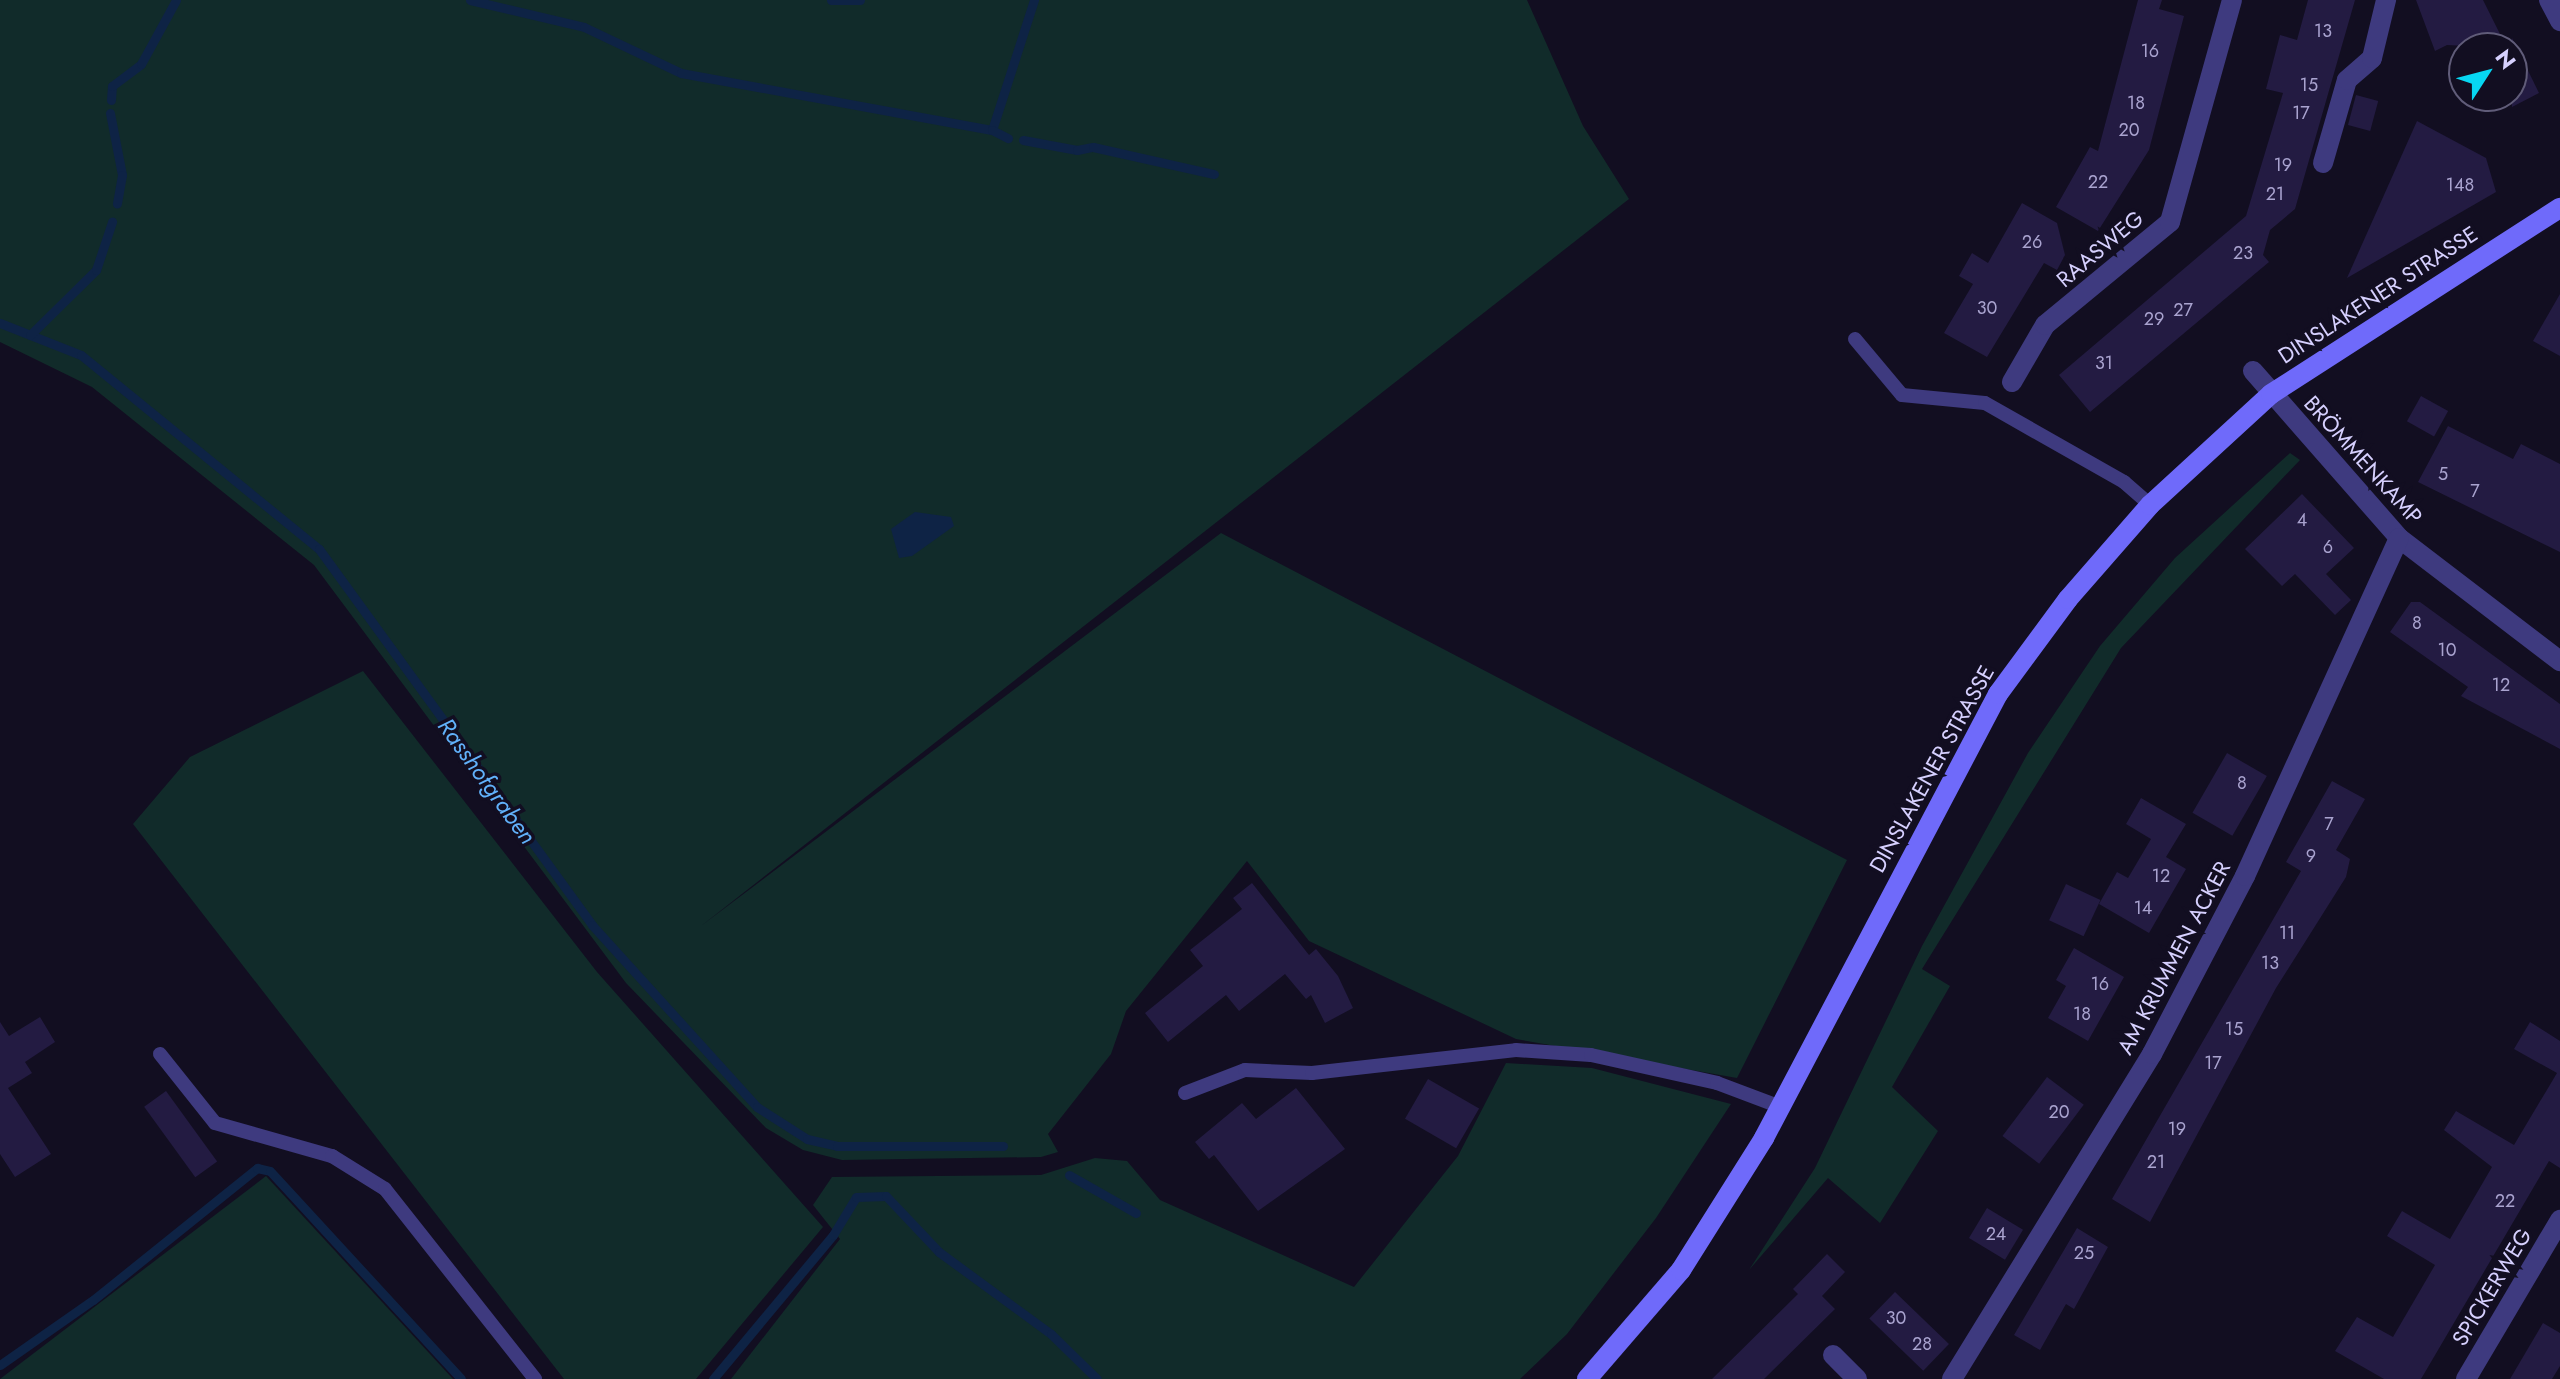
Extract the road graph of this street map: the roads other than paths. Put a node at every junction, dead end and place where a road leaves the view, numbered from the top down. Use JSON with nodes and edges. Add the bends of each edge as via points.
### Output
{"nodes":[{"id":1,"x":2232,"y":0,"type":"edge"},
{"id":2,"x":2386,"y":0,"type":"edge"},
{"id":3,"x":2549,"y":0,"type":"edge"},
{"id":4,"x":2560,"y":21,"type":"edge"},
{"id":5,"x":2323,"y":163,"type":"dead end"},
{"id":6,"x":2560,"y":208,"type":"edge"},
{"id":7,"x":1855,"y":339,"type":"dead end"},
{"id":8,"x":2253,"y":371,"type":"dead end"},
{"id":9,"x":2012,"y":382,"type":"dead end"},
{"id":10,"x":2271,"y":394,"type":"junction"},
{"id":11,"x":2150,"y":505,"type":"junction"},
{"id":12,"x":2399,"y":538,"type":"junction"},
{"id":13,"x":2560,"y":661,"type":"edge"},
{"id":14,"x":160,"y":1054,"type":"dead end"},
{"id":15,"x":1185,"y":1093,"type":"dead end"},
{"id":16,"x":1781,"y":1107,"type":"junction"},
{"id":17,"x":2560,"y":1220,"type":"edge"},
{"id":18,"x":1833,"y":1355,"type":"dead end"},
{"id":19,"x":535,"y":1379,"type":"edge"},
{"id":20,"x":1587,"y":1379,"type":"edge"},
{"id":21,"x":1857,"y":1379,"type":"edge"},
{"id":22,"x":1952,"y":1379,"type":"edge"},
{"id":23,"x":2466,"y":1379,"type":"edge"}],
"edges":[{"from":1,"to":9,"type":"street","name":"RAASWEG","via":[[2170,222],[2045,325]]},
{"from":2,"to":5,"type":"street","via":[[2372,58],[2347,80]]},
{"from":3,"to":4,"type":"street"},
{"from":6,"to":10,"type":"main road","name":"DINSLAKENER STRASSE"},
{"from":7,"to":11,"type":"lane","via":[[1902,395],[1985,403],[2124,482]]},
{"from":8,"to":10,"type":"street","name":"BRÖMMENKAMP"},
{"from":10,"to":11,"type":"main road","name":"DINSLAKENER STRASSE"},
{"from":10,"to":12,"type":"street","name":"BRÖMMENKAMP"},
{"from":11,"to":16,"type":"main road","name":"DINSLAKENER STRASSE","via":[[2068,599],[1998,694]]},
{"from":12,"to":13,"type":"street","name":"BRÖMMENKAMP"},
{"from":12,"to":22,"type":"street","name":"AM KRUMMEN ACKER","via":[[2245,876],[2152,1054]]},
{"from":14,"to":19,"type":"lane","via":[[215,1123],[332,1156],[385,1189]]},
{"from":15,"to":16,"type":"lane","via":[[1245,1070],[1312,1073],[1516,1050],[1591,1055],[1717,1083]]},
{"from":16,"to":20,"type":"main road","name":"DINSLAKENER STRASSE","via":[[1681,1270]]},
{"from":17,"to":23,"type":"street","name":"SPICKERWEG"},
{"from":18,"to":21,"type":"street"}]}
